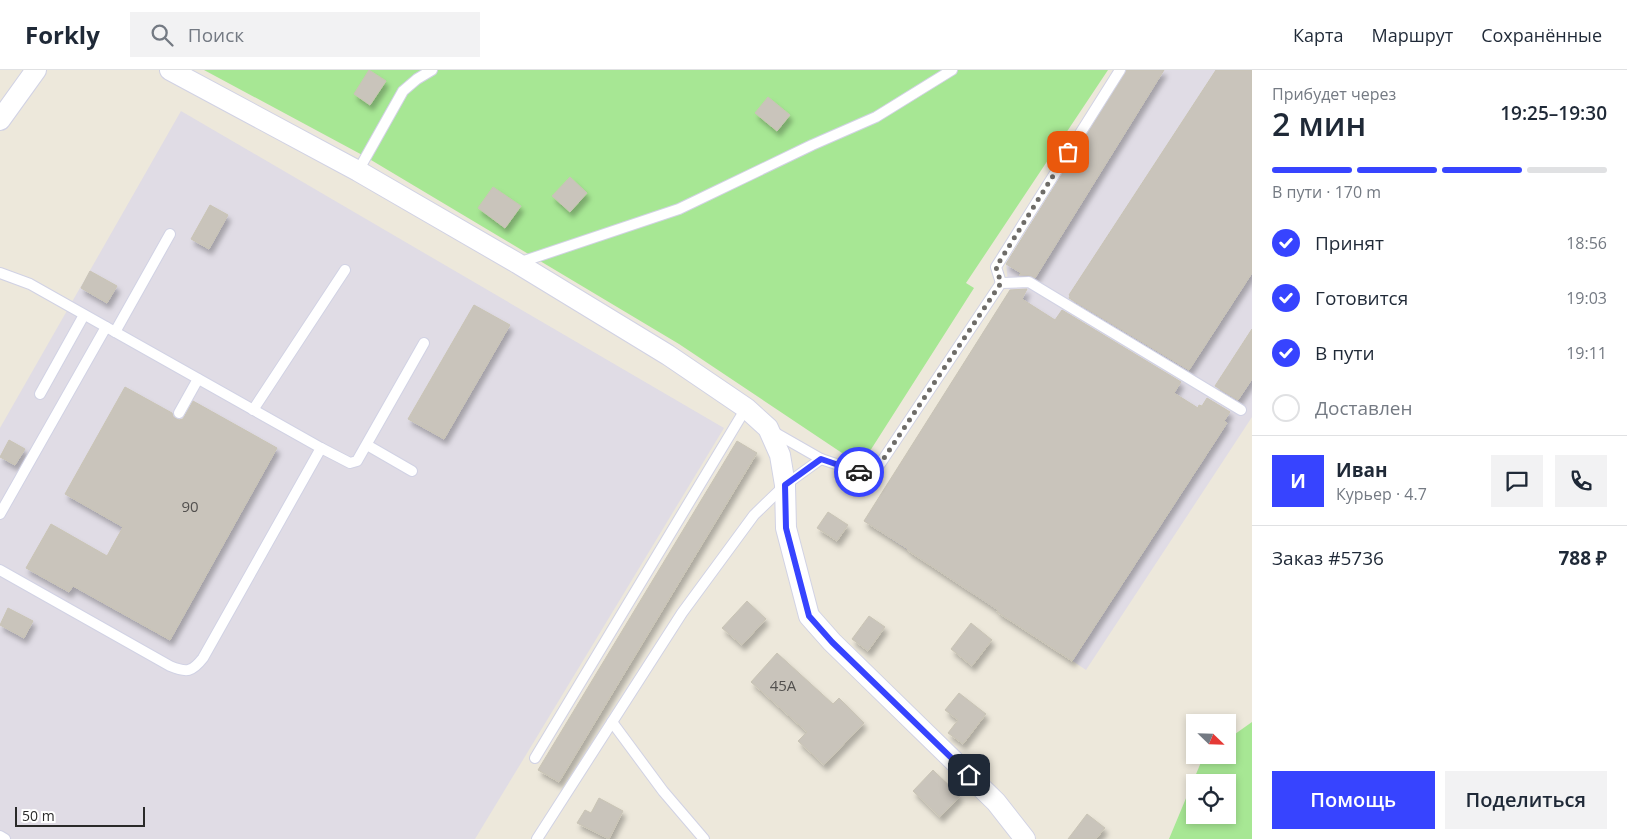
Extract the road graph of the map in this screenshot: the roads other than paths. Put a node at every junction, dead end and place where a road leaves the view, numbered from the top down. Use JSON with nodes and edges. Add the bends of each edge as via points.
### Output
{"nodes":[{"id":1,"x":36,"y":70,"type":"edge"},
{"id":2,"x":170,"y":70,"type":"edge"},
{"id":3,"x":432,"y":70,"type":"edge"},
{"id":4,"x":952,"y":70,"type":"edge"},
{"id":5,"x":1120,"y":70,"type":"edge"},
{"id":6,"x":0,"y":120,"type":"edge"},
{"id":7,"x":358,"y":171,"type":"junction"},
{"id":8,"x":170,"y":234,"type":"dead end"},
{"id":9,"x":517,"y":263,"type":"junction"},
{"id":10,"x":345,"y":270,"type":"dead end"},
{"id":11,"x":0,"y":273,"type":"edge"},
{"id":12,"x":1001,"y":283,"type":"junction"},
{"id":13,"x":84,"y":315,"type":"junction"},
{"id":14,"x":110,"y":329,"type":"junction"},
{"id":15,"x":424,"y":343,"type":"dead end"},
{"id":16,"x":198,"y":379,"type":"junction"},
{"id":17,"x":40,"y":394,"type":"dead end"},
{"id":18,"x":746,"y":408,"type":"junction"},
{"id":19,"x":253,"y":410,"type":"junction"},
{"id":20,"x":1241,"y":410,"type":"dead end"},
{"id":21,"x":179,"y":413,"type":"dead end"},
{"id":22,"x":768,"y":428,"type":"junction"},
{"id":23,"x":366,"y":445,"type":"junction"},
{"id":24,"x":321,"y":448,"type":"junction"},
{"id":25,"x":821,"y":459,"type":"junction"},
{"id":26,"x":412,"y":471,"type":"dead end"},
{"id":27,"x":785,"y":485,"type":"junction"},
{"id":28,"x":0,"y":514,"type":"edge"},
{"id":29,"x":0,"y":570,"type":"edge"},
{"id":30,"x":612,"y":722,"type":"junction"},
{"id":31,"x":535,"y":758,"type":"dead end"},
{"id":32,"x":0,"y":836,"type":"edge"},
{"id":33,"x":5,"y":839,"type":"edge"},
{"id":34,"x":537,"y":839,"type":"edge"},
{"id":35,"x":704,"y":839,"type":"edge"},
{"id":36,"x":1025,"y":839,"type":"edge"}],
"edges":[{"from":1,"to":6,"type":"street"},
{"from":2,"to":7,"type":"street"},
{"from":3,"to":7,"type":"lane","via":[[403,91]]},
{"from":4,"to":9,"type":"lane","via":[[876,117],[679,209]]},
{"from":5,"to":12,"type":"lane","via":[[996,267]]},
{"from":7,"to":9,"type":"street"},
{"from":8,"to":14,"type":"lane"},
{"from":9,"to":18,"type":"street","via":[[668,355]]},
{"from":10,"to":19,"type":"lane"},
{"from":11,"to":13,"type":"lane","via":[[30,284]]},
{"from":12,"to":20,"type":"lane","via":[[1029,282]]},
{"from":12,"to":25,"type":"lane","via":[[872,476]]},
{"from":13,"to":14,"type":"lane"},
{"from":13,"to":17,"type":"lane"},
{"from":14,"to":16,"type":"lane"},
{"from":14,"to":28,"type":"lane"},
{"from":15,"to":23,"type":"lane"},
{"from":16,"to":19,"type":"lane"},
{"from":16,"to":21,"type":"lane"},
{"from":18,"to":22,"type":"street"},
{"from":18,"to":31,"type":"lane"},
{"from":19,"to":24,"type":"lane"},
{"from":22,"to":25,"type":"lane"},
{"from":22,"to":27,"type":"street","via":[[780,455]]},
{"from":23,"to":24,"type":"lane","via":[[356,461],[350,463]]},
{"from":23,"to":26,"type":"lane"},
{"from":24,"to":29,"type":"lane","via":[[195,668],[183,671],[170,666]]},
{"from":25,"to":27,"type":"lane"},
{"from":27,"to":30,"type":"lane","via":[[754,515],[682,613]]},
{"from":27,"to":36,"type":"street","via":[[786,528],[809,616],[996,802]]},
{"from":30,"to":34,"type":"lane"},
{"from":30,"to":35,"type":"lane"},
{"from":32,"to":33,"type":"lane"}]}
